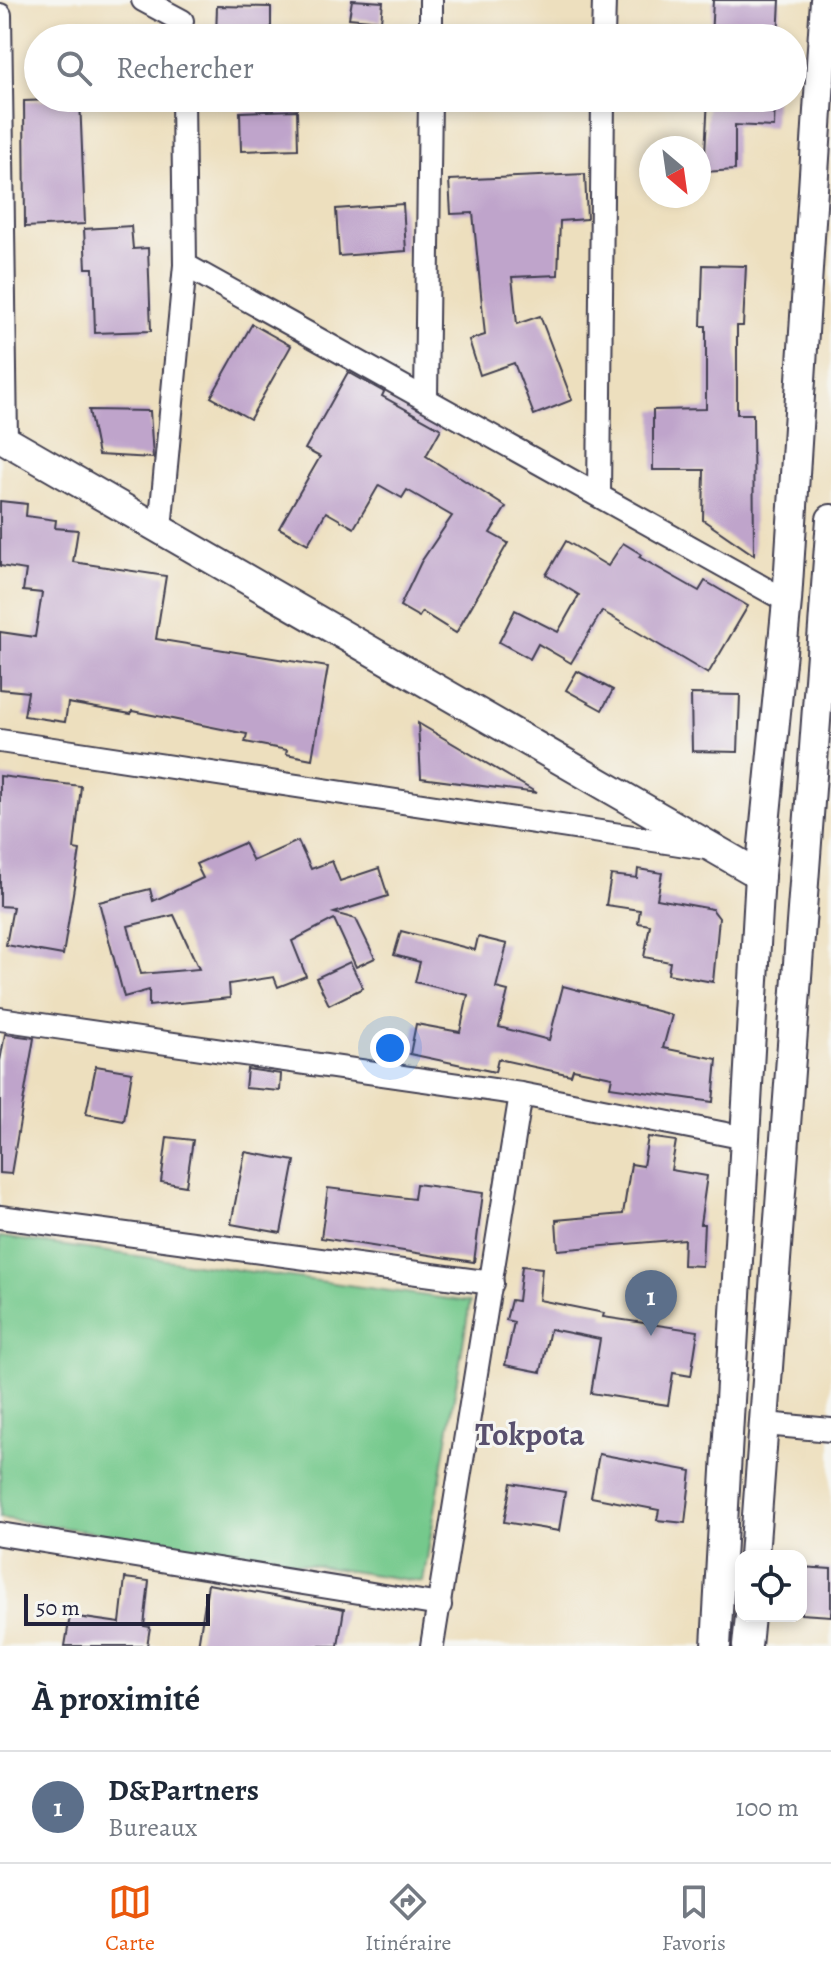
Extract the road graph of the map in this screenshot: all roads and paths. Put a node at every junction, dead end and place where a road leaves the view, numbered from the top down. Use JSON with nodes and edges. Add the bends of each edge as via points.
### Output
{"nodes":[{"id":1,"x":143,"y":0,"type":"edge"},
{"id":2,"x":431,"y":0,"type":"edge"},
{"id":3,"x":604,"y":0,"type":"edge"},
{"id":4,"x":825,"y":0,"type":"edge"},
{"id":5,"x":0,"y":15,"type":"edge"},
{"id":6,"x":182,"y":20,"type":"edge"},
{"id":7,"x":431,"y":24,"type":"edge"},
{"id":8,"x":603,"y":24,"type":"edge"},
{"id":9,"x":183,"y":112,"type":"edge"},
{"id":10,"x":430,"y":112,"type":"edge"},
{"id":11,"x":603,"y":112,"type":"edge"},
{"id":12,"x":185,"y":265,"type":"junction"},
{"id":13,"x":426,"y":398,"type":"junction"},
{"id":14,"x":3,"y":438,"type":"edge"},
{"id":15,"x":599,"y":493,"type":"junction"},
{"id":16,"x":831,"y":519,"type":"edge"},
{"id":17,"x":160,"y":529,"type":"junction"},
{"id":18,"x":787,"y":601,"type":"junction"},
{"id":19,"x":823,"y":727,"type":"edge"},
{"id":20,"x":0,"y":741,"type":"edge"},
{"id":21,"x":715,"y":850,"type":"junction"},
{"id":22,"x":760,"y":875,"type":"junction"},
{"id":23,"x":0,"y":1019,"type":"edge"},
{"id":24,"x":521,"y":1094,"type":"junction"},
{"id":25,"x":746,"y":1138,"type":"junction"},
{"id":26,"x":0,"y":1217,"type":"edge"},
{"id":27,"x":492,"y":1283,"type":"junction"},
{"id":28,"x":765,"y":1424,"type":"junction"},
{"id":29,"x":831,"y":1430,"type":"edge"},
{"id":30,"x":0,"y":1534,"type":"edge"},
{"id":31,"x":754,"y":1550,"type":"edge"},
{"id":32,"x":440,"y":1605,"type":"junction"},
{"id":33,"x":749,"y":1622,"type":"edge"},
{"id":34,"x":432,"y":1646,"type":"edge"},
{"id":35,"x":716,"y":1646,"type":"edge"},
{"id":36,"x":747,"y":1646,"type":"edge"}],
"edges":[{"from":1,"to":6,"type":"street"},
{"from":2,"to":7,"type":"street"},
{"from":3,"to":8,"type":"street"},
{"from":4,"to":18,"type":"street"},
{"from":5,"to":14,"type":"street"},
{"from":9,"to":12,"type":"street"},
{"from":10,"to":13,"type":"street"},
{"from":11,"to":15,"type":"street"},
{"from":12,"to":13,"type":"street"},
{"from":12,"to":17,"type":"street"},
{"from":13,"to":15,"type":"street"},
{"from":14,"to":17,"type":"street"},
{"from":15,"to":18,"type":"street"},
{"from":16,"to":19,"type":"street"},
{"from":17,"to":21,"type":"street"},
{"from":18,"to":22,"type":"street"},
{"from":19,"to":28,"type":"street"},
{"from":20,"to":21,"type":"street"},
{"from":21,"to":22,"type":"street"},
{"from":22,"to":25,"type":"street"},
{"from":23,"to":24,"type":"street"},
{"from":24,"to":25,"type":"street"},
{"from":24,"to":27,"type":"street"},
{"from":25,"to":35,"type":"street"},
{"from":26,"to":27,"type":"street"},
{"from":27,"to":32,"type":"street"},
{"from":28,"to":29,"type":"street"},
{"from":28,"to":31,"type":"street"},
{"from":30,"to":32,"type":"street"},
{"from":32,"to":34,"type":"street"},
{"from":33,"to":36,"type":"street"}]}
